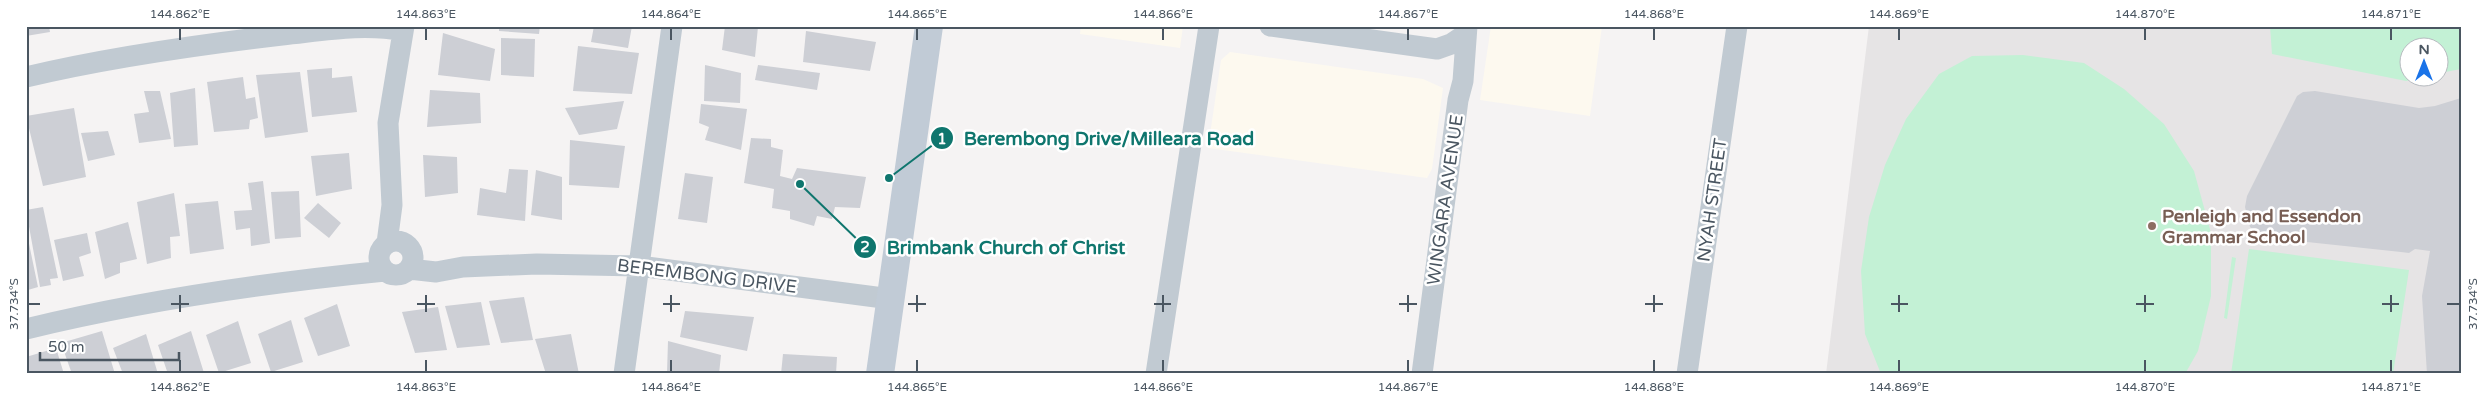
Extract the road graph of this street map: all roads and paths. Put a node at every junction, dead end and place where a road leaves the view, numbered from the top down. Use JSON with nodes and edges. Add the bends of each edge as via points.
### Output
{"nodes":[{"id":1,"x":672,"y":26,"type":"edge"},
{"id":2,"x":929,"y":26,"type":"edge"},
{"id":3,"x":1209,"y":26,"type":"edge"},
{"id":4,"x":1222,"y":26,"type":"edge"},
{"id":5,"x":1270,"y":26,"type":"edge"},
{"id":6,"x":1737,"y":26,"type":"edge"},
{"id":7,"x":403,"y":29,"type":"edge"},
{"id":8,"x":1466,"y":30,"type":"edge"},
{"id":9,"x":1437,"y":49,"type":"junction"},
{"id":10,"x":1205,"y":56,"type":"junction"},
{"id":11,"x":26,"y":77,"type":"edge"},
{"id":12,"x":1458,"y":100,"type":"junction"},
{"id":13,"x":396,"y":256,"type":"junction"},
{"id":14,"x":639,"y":266,"type":"junction"},
{"id":15,"x":891,"y":299,"type":"junction"},
{"id":16,"x":26,"y":329,"type":"edge"},
{"id":17,"x":624,"y":374,"type":"edge"},
{"id":18,"x":880,"y":374,"type":"edge"},
{"id":19,"x":1156,"y":374,"type":"edge"},
{"id":20,"x":1422,"y":374,"type":"edge"},
{"id":21,"x":1688,"y":374,"type":"edge"}],
"edges":[{"from":1,"to":14,"type":"street"},
{"from":2,"to":15,"type":"main road"},
{"from":3,"to":10,"type":"street"},
{"from":4,"to":10,"type":"street","via":[[1212,35]]},
{"from":5,"to":9,"type":"street"},
{"from":6,"to":21,"type":"street","name":"NYAH STREET"},
{"from":7,"to":11,"type":"street","via":[[360,26],[263,37],[108,60]]},
{"from":7,"to":13,"type":"street","via":[[388,123]]},
{"from":8,"to":9,"type":"street","via":[[1451,44]]},
{"from":8,"to":12,"type":"street","name":"WINGARA AVENUE","via":[[1463,81]]},
{"from":9,"to":12,"type":"street","via":[[1449,60],[1456,75]]},
{"from":10,"to":19,"type":"street"},
{"from":12,"to":20,"type":"street","name":"WINGARA AVENUE"},
{"from":13,"to":14,"type":"street","name":"BEREMBONG DRIVE","via":[[463,267],[537,264]]},
{"from":13,"to":16,"type":"street","name":"BEREMBONG DRIVE","via":[[340,274],[204,292]]},
{"from":14,"to":15,"type":"street","name":"BEREMBONG DRIVE"},
{"from":14,"to":17,"type":"street"},
{"from":15,"to":18,"type":"main road"}]}
